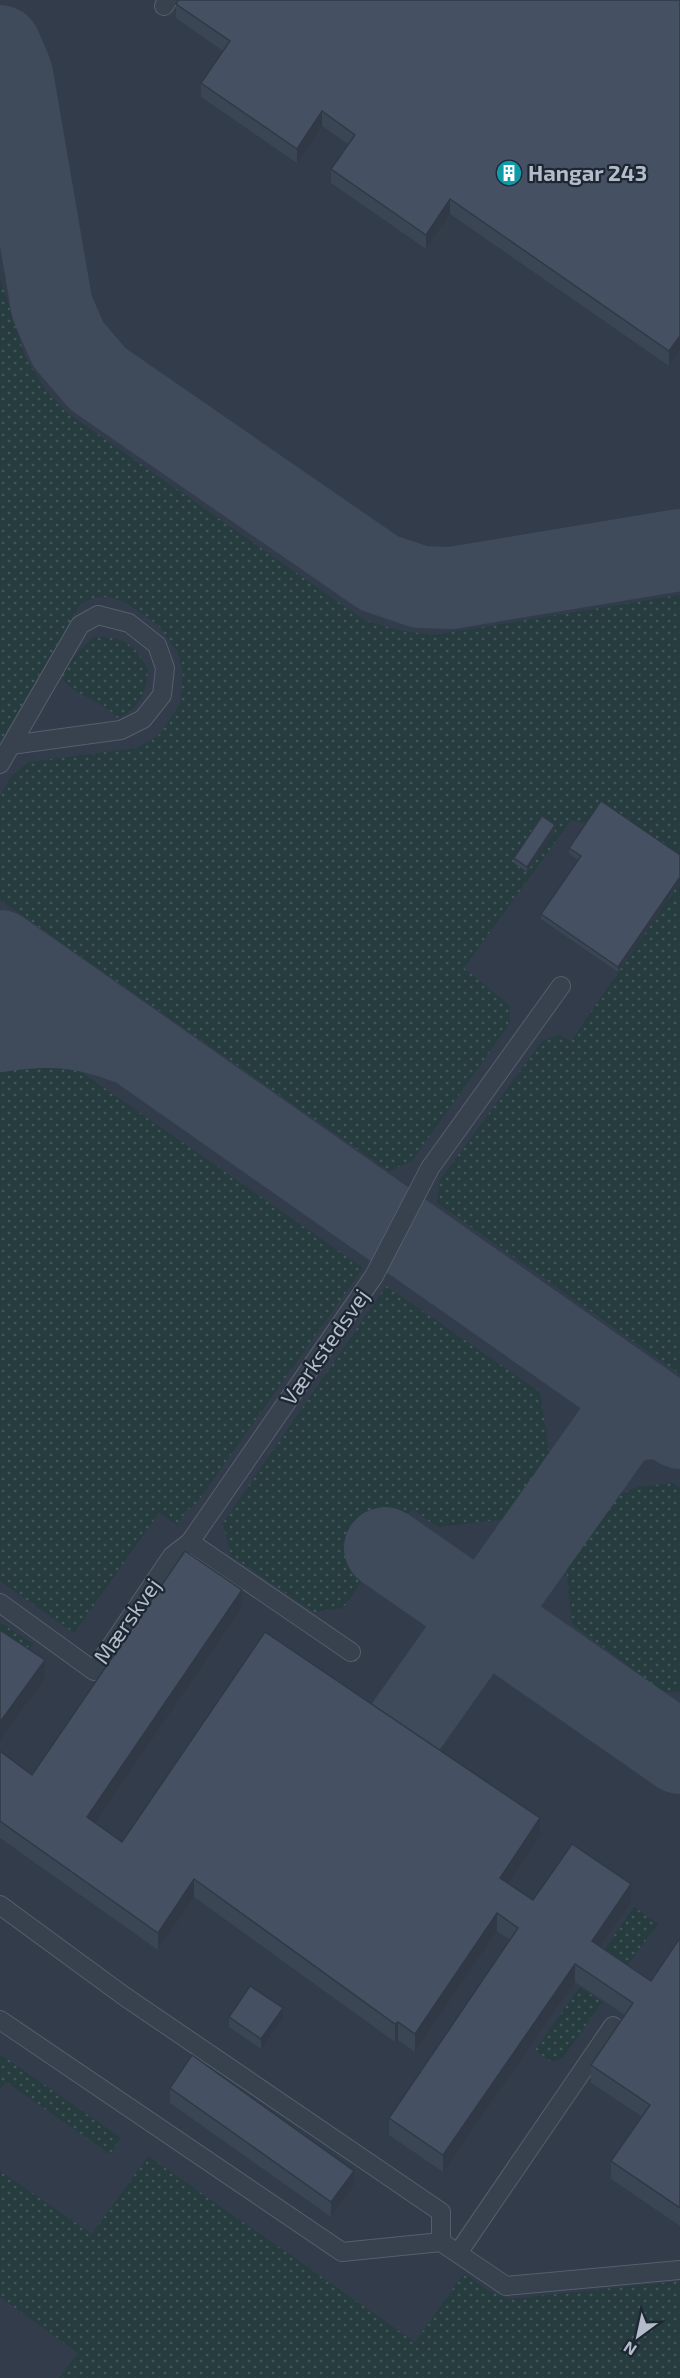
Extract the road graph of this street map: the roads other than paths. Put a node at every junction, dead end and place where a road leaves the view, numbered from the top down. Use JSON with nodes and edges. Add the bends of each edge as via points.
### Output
{"nodes":[{"id":1,"x":11,"y":745,"type":"junction"},
{"id":2,"x":0,"y":764,"type":"edge"},
{"id":3,"x":561,"y":986,"type":"dead end"},
{"id":4,"x":190,"y":1542,"type":"junction"},
{"id":5,"x":0,"y":1603,"type":"edge"},
{"id":6,"x":351,"y":1652,"type":"dead end"},
{"id":7,"x":0,"y":1905,"type":"edge"},
{"id":8,"x":0,"y":2020,"type":"edge"},
{"id":9,"x":613,"y":2026,"type":"dead end"},
{"id":10,"x":441,"y":2242,"type":"junction"},
{"id":11,"x":458,"y":2253,"type":"junction"},
{"id":12,"x":680,"y":2270,"type":"edge"}],
"edges":[{"from":1,"to":1,"type":"lane","via":[[80,625],[98,615],[129,623],[157,645],[165,668],[162,695],[143,719],[121,730]]},
{"from":1,"to":2,"type":"lane"},
{"from":3,"to":4,"type":"lane","name":"Værkstedsvej","via":[[430,1168],[374,1276]]},
{"from":4,"to":5,"type":"lane","name":"Mærskvej","via":[[172,1556],[94,1671]]},
{"from":4,"to":6,"type":"lane"},
{"from":7,"to":10,"type":"lane","via":[[124,1996],[441,2212]]},
{"from":8,"to":10,"type":"lane","via":[[342,2252]]},
{"from":9,"to":11,"type":"lane"},
{"from":10,"to":11,"type":"lane"},
{"from":11,"to":12,"type":"lane","via":[[506,2286]]}]}
